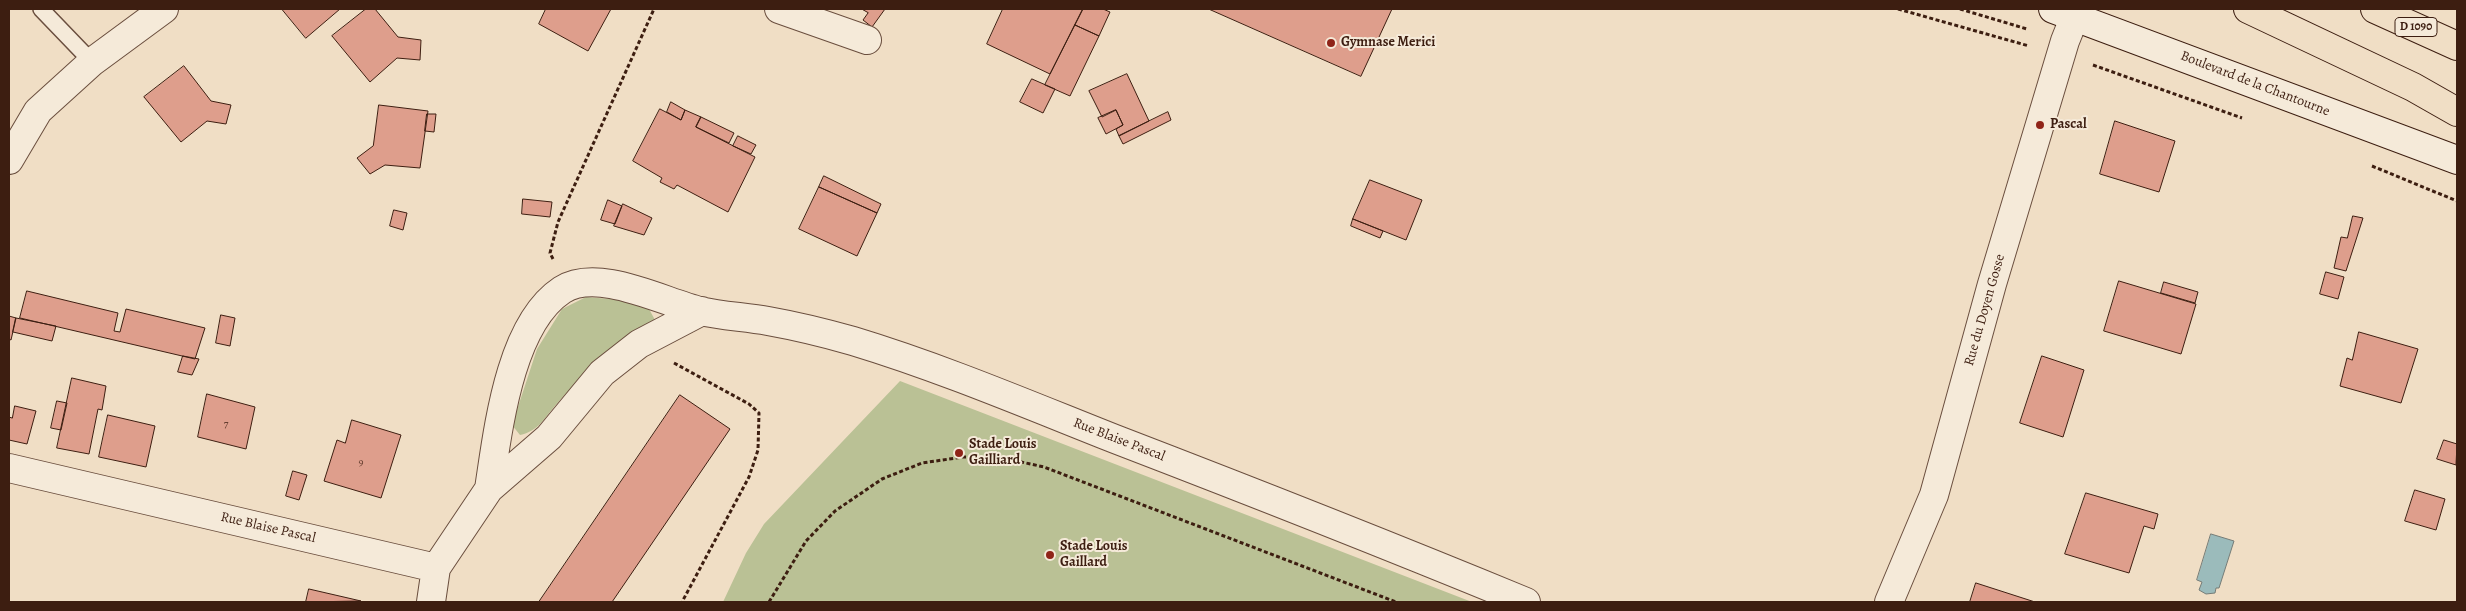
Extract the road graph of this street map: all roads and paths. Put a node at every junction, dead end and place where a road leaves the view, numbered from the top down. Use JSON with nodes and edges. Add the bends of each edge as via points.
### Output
{"nodes":[{"id":1,"x":41,"y":9,"type":"edge"},
{"id":2,"x":164,"y":9,"type":"edge"},
{"id":3,"x":654,"y":9,"type":"edge"},
{"id":4,"x":778,"y":9,"type":"edge"},
{"id":5,"x":1898,"y":9,"type":"edge"},
{"id":6,"x":2248,"y":9,"type":"edge"},
{"id":7,"x":2375,"y":9,"type":"edge"},
{"id":8,"x":2064,"y":12,"type":"edge"},
{"id":9,"x":867,"y":40,"type":"dead end"},
{"id":10,"x":2457,"y":46,"type":"edge"},
{"id":11,"x":2061,"y":55,"type":"junction"},
{"id":12,"x":92,"y":62,"type":"junction"},
{"id":13,"x":2457,"y":112,"type":"edge"},
{"id":14,"x":2251,"y":120,"type":"dead end"},
{"id":15,"x":9,"y":160,"type":"edge"},
{"id":16,"x":2457,"y":160,"type":"edge"},
{"id":17,"x":2370,"y":165,"type":"dead end"},
{"id":18,"x":2457,"y":201,"type":"edge"},
{"id":19,"x":564,"y":289,"type":"junction"},
{"id":20,"x":702,"y":311,"type":"junction"},
{"id":21,"x":639,"y":344,"type":"junction"},
{"id":22,"x":9,"y":468,"type":"edge"},
{"id":23,"x":489,"y":489,"type":"junction"},
{"id":24,"x":436,"y":568,"type":"junction"},
{"id":25,"x":431,"y":602,"type":"edge"},
{"id":26,"x":682,"y":602,"type":"edge"},
{"id":27,"x":769,"y":602,"type":"edge"},
{"id":28,"x":1396,"y":602,"type":"edge"},
{"id":29,"x":1526,"y":602,"type":"edge"},
{"id":30,"x":1889,"y":602,"type":"edge"}],
"edges":[{"from":1,"to":12,"type":"lane"},
{"from":2,"to":12,"type":"street"},
{"from":3,"to":19,"type":"path","via":[[558,222],[550,253]]},
{"from":4,"to":9,"type":"street"},
{"from":5,"to":11,"type":"path"},
{"from":6,"to":13,"type":"main road","via":[[2413,87]]},
{"from":7,"to":10,"type":"main road","number":"D 1090"},
{"from":8,"to":11,"type":"street","name":"Rue du Doyen Gosse"},
{"from":8,"to":16,"type":"street","name":"Boulevard de la Chantourne"},
{"from":11,"to":14,"type":"path"},
{"from":11,"to":30,"type":"street","name":"Rue du Doyen Gosse","via":[[1992,284],[1934,496]]},
{"from":12,"to":15,"type":"street","via":[[38,111]]},
{"from":17,"to":18,"type":"path"},
{"from":19,"to":20,"type":"street","name":"Rue Blaise Pascal","via":[[585,283],[613,284]]},
{"from":19,"to":23,"type":"street","name":"Rue Blaise Pascal","via":[[546,304],[519,346],[501,413]]},
{"from":20,"to":21,"type":"street","name":"Rue Blaise Pascal"},
{"from":20,"to":29,"type":"street","name":"Rue Blaise Pascal","via":[[770,321],[852,341],[1002,394]]},
{"from":21,"to":23,"type":"street","name":"Rue Blaise Pascal","via":[[602,373],[549,437]]},
{"from":21,"to":26,"type":"path","via":[[749,404],[759,413],[758,450],[750,477]]},
{"from":22,"to":24,"type":"street","name":"Rue Blaise Pascal"},
{"from":23,"to":24,"type":"street","name":"Rue Blaise Pascal"},
{"from":24,"to":25,"type":"street"},
{"from":27,"to":28,"type":"path","via":[[806,542],[835,511],[882,479],[922,463],[963,456],[1003,458],[1044,467]]}]}
